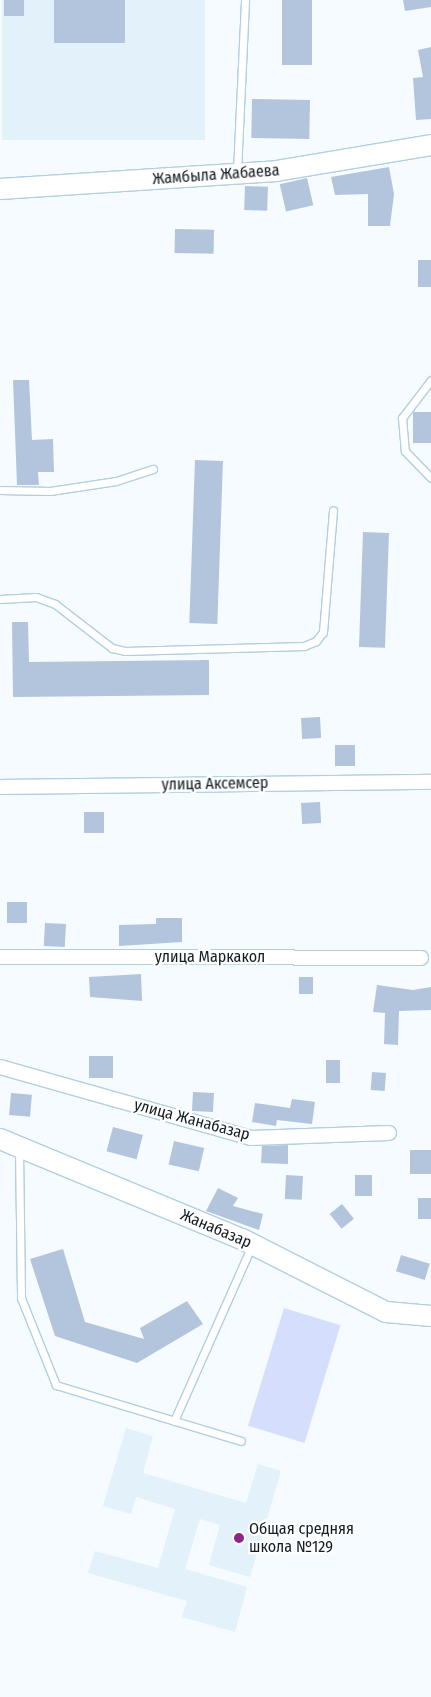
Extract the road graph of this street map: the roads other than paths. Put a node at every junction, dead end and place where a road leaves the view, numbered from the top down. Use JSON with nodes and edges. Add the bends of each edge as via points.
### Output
{"nodes":[{"id":1,"x":245,"y":0,"type":"edge"},
{"id":2,"x":431,"y":145,"type":"edge"},
{"id":3,"x":237,"y":174,"type":"junction"},
{"id":4,"x":0,"y":189,"type":"edge"},
{"id":5,"x":431,"y":380,"type":"edge"},
{"id":6,"x":153,"y":469,"type":"dead end"},
{"id":7,"x":431,"y":478,"type":"edge"},
{"id":8,"x":0,"y":490,"type":"edge"},
{"id":9,"x":333,"y":510,"type":"dead end"},
{"id":10,"x":0,"y":599,"type":"edge"},
{"id":11,"x":431,"y":782,"type":"edge"},
{"id":12,"x":0,"y":787,"type":"edge"},
{"id":13,"x":0,"y":957,"type":"edge"},
{"id":14,"x":421,"y":958,"type":"dead end"},
{"id":15,"x":0,"y":1066,"type":"edge"},
{"id":16,"x":389,"y":1133,"type":"dead end"},
{"id":17,"x":0,"y":1139,"type":"edge"},
{"id":18,"x":19,"y":1147,"type":"junction"},
{"id":19,"x":252,"y":1244,"type":"junction"},
{"id":20,"x":431,"y":1316,"type":"edge"},
{"id":21,"x":174,"y":1421,"type":"junction"},
{"id":22,"x":241,"y":1441,"type":"dead end"}],
"edges":[{"from":1,"to":3,"type":"lane"},
{"from":2,"to":3,"type":"street","name":"Жамбыла Жабаева","via":[[276,171]]},
{"from":3,"to":4,"type":"street","name":"Жамбыла Жабаева"},
{"from":5,"to":7,"type":"lane","via":[[402,418],[406,450]]},
{"from":6,"to":8,"type":"lane","via":[[116,482],[50,491]]},
{"from":9,"to":10,"type":"lane","via":[[323,632],[316,641],[304,646],[125,651],[112,648],[55,604],[36,597]]},
{"from":11,"to":12,"type":"street","name":"улица Аксемсер"},
{"from":13,"to":14,"type":"street","name":"улица Маркакол"},
{"from":15,"to":16,"type":"street","name":"улица Жанабазар","via":[[251,1138]]},
{"from":17,"to":18,"type":"street","name":"Жанабазар"},
{"from":18,"to":19,"type":"street","name":"Жанабазар"},
{"from":18,"to":21,"type":"lane","via":[[21,1298],[56,1385]]},
{"from":19,"to":20,"type":"street","name":"Жанабазар","via":[[386,1312]]},
{"from":19,"to":21,"type":"lane"},
{"from":21,"to":22,"type":"lane"}]}
